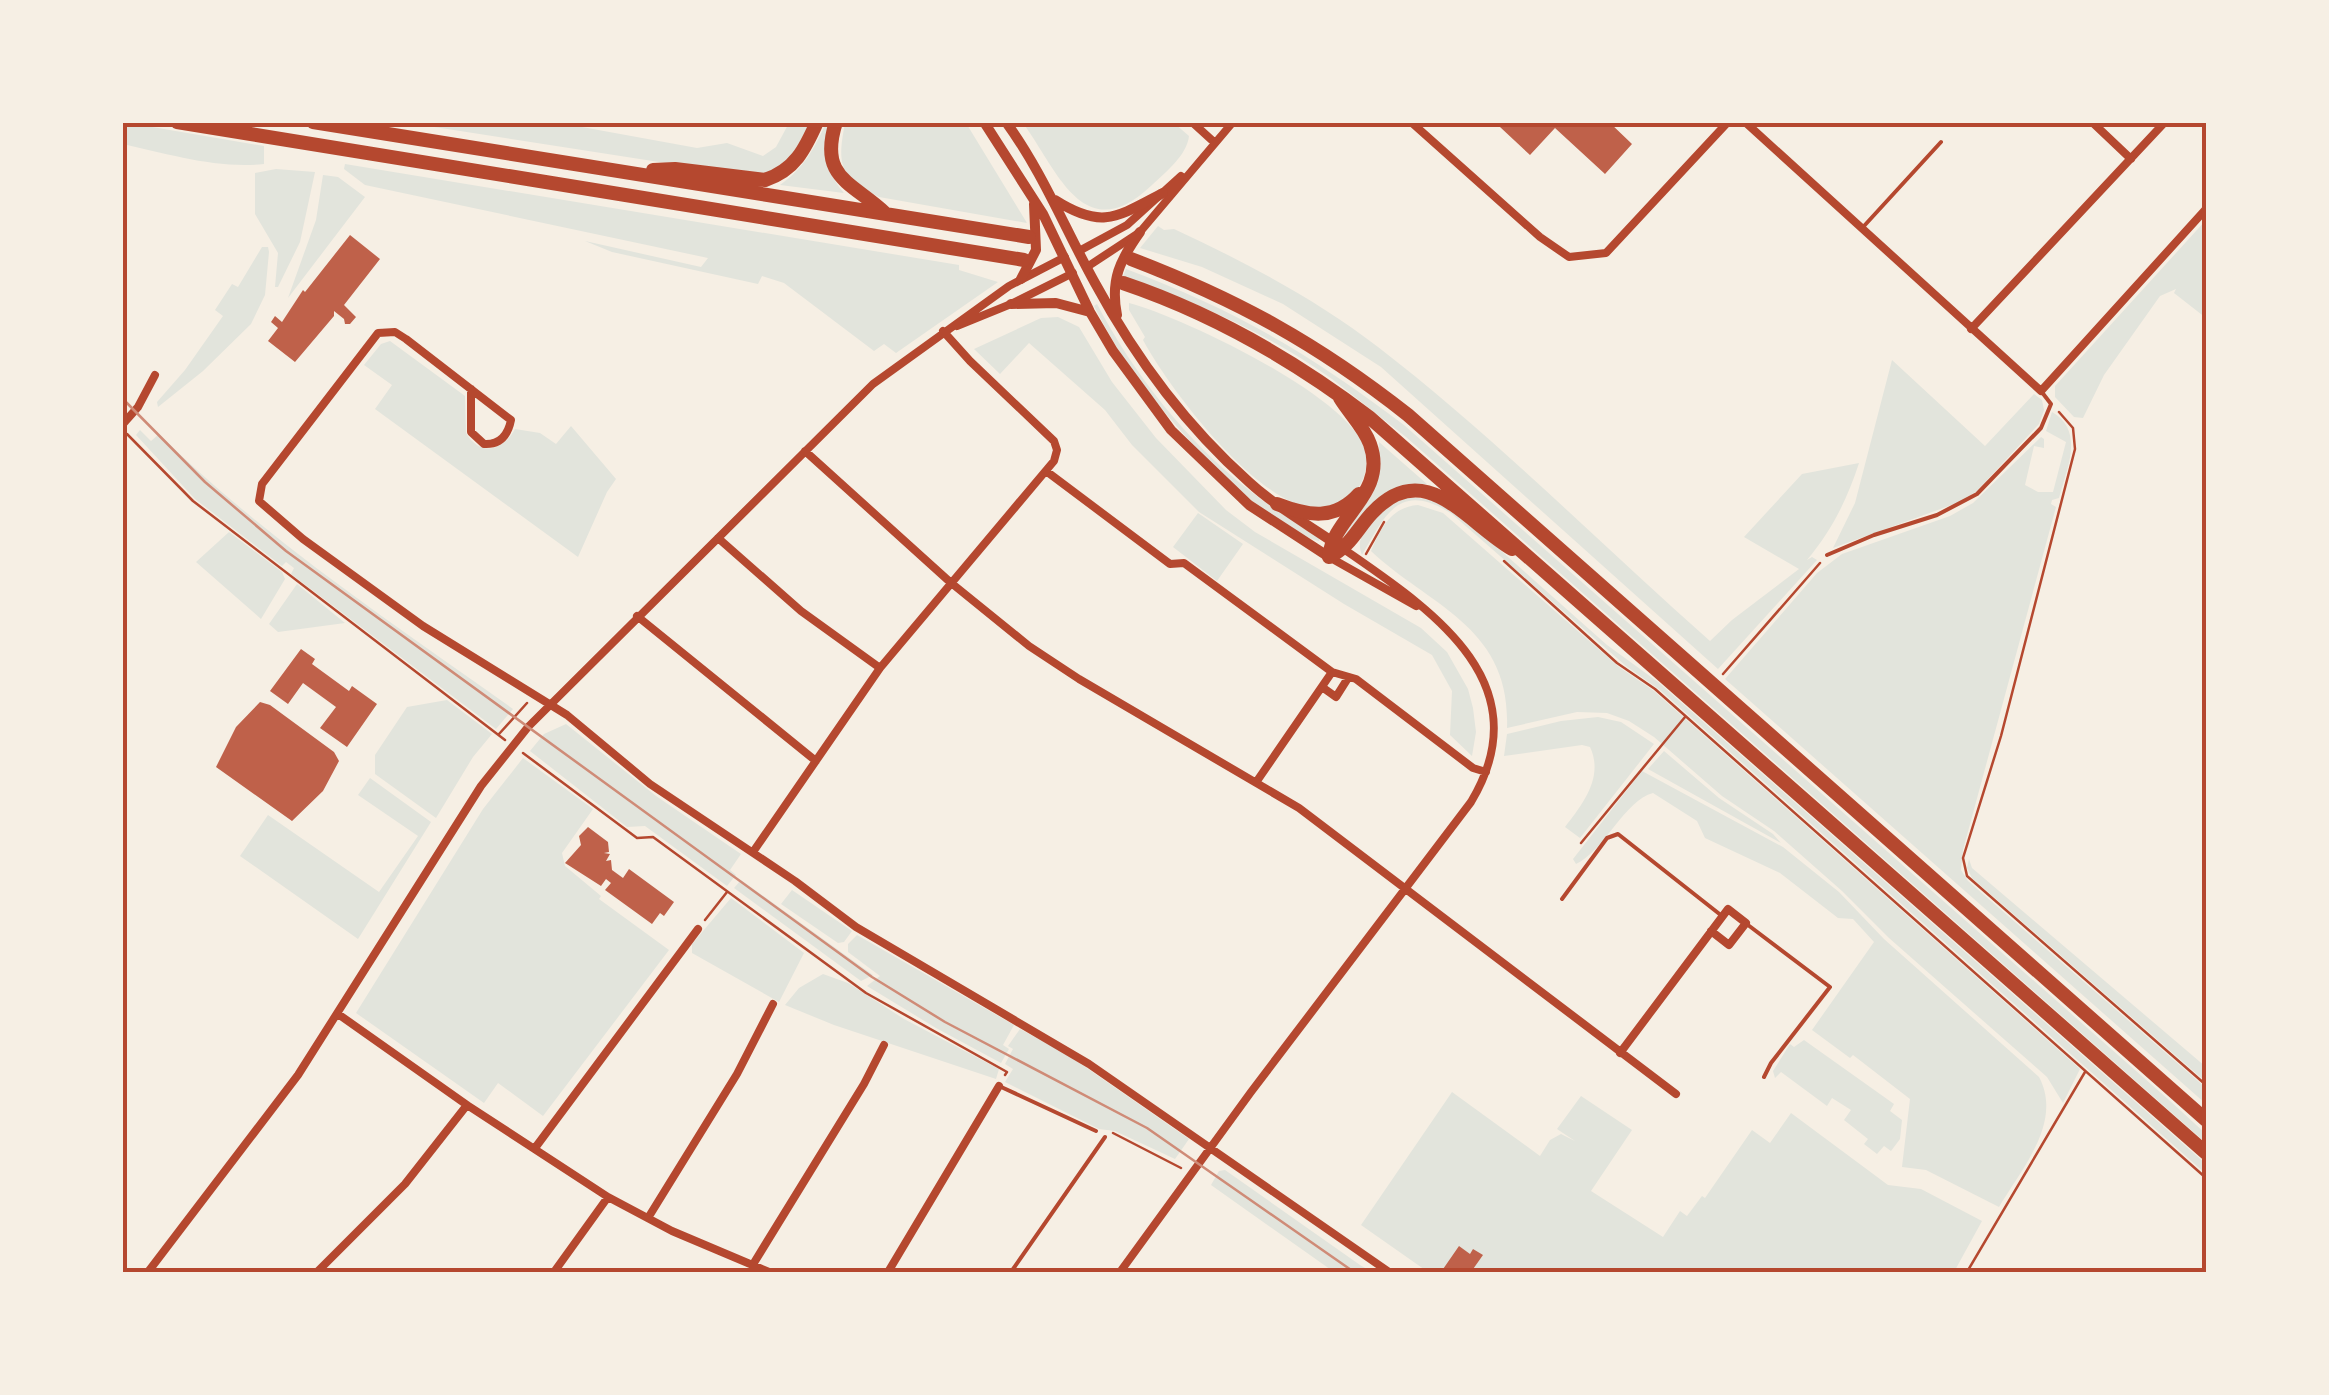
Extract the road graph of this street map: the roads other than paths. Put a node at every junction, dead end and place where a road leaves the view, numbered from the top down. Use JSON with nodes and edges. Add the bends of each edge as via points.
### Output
{"nodes":[{"id":1,"x":177,"y":122,"type":"edge"},
{"id":2,"x":313,"y":122,"type":"edge"},
{"id":3,"x":817,"y":122,"type":"edge"},
{"id":4,"x":836,"y":122,"type":"edge"},
{"id":5,"x":984,"y":122,"type":"edge"},
{"id":6,"x":1006,"y":122,"type":"edge"},
{"id":7,"x":1192,"y":122,"type":"edge"},
{"id":8,"x":1233,"y":122,"type":"edge"},
{"id":9,"x":1411,"y":122,"type":"edge"},
{"id":10,"x":1728,"y":122,"type":"edge"},
{"id":11,"x":1745,"y":122,"type":"edge"},
{"id":12,"x":1761,"y":122,"type":"edge"},
{"id":13,"x":2092,"y":122,"type":"edge"},
{"id":14,"x":2165,"y":122,"type":"edge"},
{"id":15,"x":1754,"y":130,"type":"junction"},
{"id":16,"x":1941,"y":142,"type":"dead end"},
{"id":17,"x":1215,"y":143,"type":"junction"},
{"id":18,"x":1202,"y":157,"type":"junction"},
{"id":19,"x":2131,"y":159,"type":"junction"},
{"id":20,"x":637,"y":174,"type":"junction"},
{"id":21,"x":1163,"y":193,"type":"junction"},
{"id":22,"x":1033,"y":198,"type":"junction"},
{"id":23,"x":1054,"y":200,"type":"junction"},
{"id":24,"x":2206,"y":209,"type":"edge"},
{"id":25,"x":885,"y":213,"type":"junction"},
{"id":26,"x":1860,"y":230,"type":"junction"},
{"id":27,"x":1140,"y":232,"type":"junction"},
{"id":28,"x":1029,"y":237,"type":"dead end"},
{"id":29,"x":1080,"y":251,"type":"junction"},
{"id":30,"x":1065,"y":257,"type":"junction"},
{"id":31,"x":1024,"y":260,"type":"dead end"},
{"id":32,"x":1131,"y":260,"type":"dead end"},
{"id":33,"x":1087,"y":267,"type":"junction"},
{"id":34,"x":1073,"y":273,"type":"junction"},
{"id":35,"x":1021,"y":278,"type":"junction"},
{"id":36,"x":1122,"y":283,"type":"dead end"},
{"id":37,"x":1010,"y":304,"type":"junction"},
{"id":38,"x":1090,"y":312,"type":"junction"},
{"id":39,"x":1118,"y":321,"type":"junction"},
{"id":40,"x":1971,"y":329,"type":"junction"},
{"id":41,"x":943,"y":331,"type":"junction"},
{"id":42,"x":155,"y":375,"type":"dead end"},
{"id":43,"x":471,"y":389,"type":"junction"},
{"id":44,"x":2041,"y":391,"type":"junction"},
{"id":45,"x":1337,"y":393,"type":"junction"},
{"id":46,"x":122,"y":427,"type":"edge"},
{"id":47,"x":805,"y":451,"type":"junction"},
{"id":48,"x":1046,"y":471,"type":"junction"},
{"id":49,"x":1365,"y":492,"type":"junction"},
{"id":50,"x":1277,"y":504,"type":"junction"},
{"id":51,"x":718,"y":538,"type":"junction"},
{"id":52,"x":1330,"y":540,"type":"junction"},
{"id":53,"x":1344,"y":550,"type":"junction"},
{"id":54,"x":1827,"y":554,"type":"dead end"},
{"id":55,"x":1329,"y":557,"type":"junction"},
{"id":56,"x":1533,"y":559,"type":"junction"},
{"id":57,"x":950,"y":582,"type":"junction"},
{"id":58,"x":1425,"y":610,"type":"junction"},
{"id":59,"x":637,"y":616,"type":"junction"},
{"id":60,"x":880,"y":668,"type":"junction"},
{"id":61,"x":1332,"y":672,"type":"junction"},
{"id":62,"x":1348,"y":678,"type":"junction"},
{"id":63,"x":1322,"y":687,"type":"junction"},
{"id":64,"x":550,"y":704,"type":"junction"},
{"id":65,"x":816,"y":761,"type":"junction"},
{"id":66,"x":1486,"y":772,"type":"junction"},
{"id":67,"x":1257,"y":781,"type":"junction"},
{"id":68,"x":753,"y":852,"type":"junction"},
{"id":69,"x":1405,"y":889,"type":"junction"},
{"id":70,"x":1562,"y":898,"type":"dead end"},
{"id":71,"x":1722,"y":916,"type":"junction"},
{"id":72,"x":1746,"y":923,"type":"junction"},
{"id":73,"x":698,"y":929,"type":"road end"},
{"id":74,"x":1711,"y":932,"type":"junction"},
{"id":75,"x":773,"y":1004,"type":"dead end"},
{"id":76,"x":338,"y":1014,"type":"junction"},
{"id":77,"x":884,"y":1044,"type":"dead end"},
{"id":78,"x":1620,"y":1053,"type":"junction"},
{"id":79,"x":1764,"y":1077,"type":"dead end"},
{"id":80,"x":999,"y":1086,"type":"joint"},
{"id":81,"x":1676,"y":1094,"type":"dead end"},
{"id":82,"x":467,"y":1105,"type":"junction"},
{"id":83,"x":2206,"y":1120,"type":"edge"},
{"id":84,"x":1096,"y":1132,"type":"road end"},
{"id":85,"x":1105,"y":1137,"type":"dead end"},
{"id":86,"x":535,"y":1148,"type":"junction"},
{"id":87,"x":1211,"y":1150,"type":"junction"},
{"id":88,"x":2206,"y":1153,"type":"edge"},
{"id":89,"x":608,"y":1198,"type":"junction"},
{"id":90,"x":648,"y":1218,"type":"junction"},
{"id":91,"x":752,"y":1266,"type":"junction"},
{"id":92,"x":148,"y":1272,"type":"edge"},
{"id":93,"x":317,"y":1272,"type":"edge"},
{"id":94,"x":554,"y":1272,"type":"edge"},
{"id":95,"x":769,"y":1272,"type":"edge"},
{"id":96,"x":888,"y":1272,"type":"edge"},
{"id":97,"x":1011,"y":1272,"type":"edge"},
{"id":98,"x":1120,"y":1272,"type":"edge"},
{"id":99,"x":1389,"y":1272,"type":"edge"}],
"edges":[{"from":1,"to":31,"type":"highway"},
{"from":2,"to":20,"type":"highway"},
{"from":3,"to":20,"type":"highway","via":[[792,166],[766,180],[675,168]]},
{"from":4,"to":25,"type":"highway","via":[[830,144],[837,173]]},
{"from":5,"to":22,"type":"street"},
{"from":6,"to":23,"type":"street"},
{"from":7,"to":17,"type":"street"},
{"from":8,"to":17,"type":"street"},
{"from":9,"to":10,"type":"street","via":[[1569,257],[1606,254]]},
{"from":11,"to":15,"type":"street"},
{"from":12,"to":15,"type":"street"},
{"from":13,"to":19,"type":"street"},
{"from":14,"to":19,"type":"street"},
{"from":15,"to":26,"type":"street"},
{"from":16,"to":26,"type":"lane"},
{"from":17,"to":18,"type":"street"},
{"from":18,"to":21,"type":"street"},
{"from":18,"to":27,"type":"street"},
{"from":19,"to":40,"type":"street"},
{"from":20,"to":25,"type":"highway"},
{"from":21,"to":23,"type":"street","via":[[1106,220]]},
{"from":21,"to":29,"type":"street","via":[[1127,225]]},
{"from":22,"to":30,"type":"street"},
{"from":22,"to":35,"type":"street","via":[[1037,242]]},
{"from":23,"to":29,"type":"street"},
{"from":24,"to":44,"type":"street"},
{"from":25,"to":28,"type":"highway"},
{"from":26,"to":40,"type":"street"},
{"from":27,"to":33,"type":"street"},
{"from":27,"to":39,"type":"street","via":[[1114,277]]},
{"from":29,"to":30,"type":"street"},
{"from":29,"to":33,"type":"street"},
{"from":30,"to":34,"type":"street"},
{"from":30,"to":35,"type":"street"},
{"from":32,"to":83,"type":"highway","via":[[1255,312],[1408,415]]},
{"from":33,"to":34,"type":"street"},
{"from":33,"to":39,"type":"street"},
{"from":34,"to":37,"type":"street"},
{"from":34,"to":38,"type":"street"},
{"from":35,"to":41,"type":"street"},
{"from":36,"to":45,"type":"highway","via":[[1235,330]]},
{"from":37,"to":38,"type":"street","via":[[1056,302]]},
{"from":37,"to":41,"type":"street"},
{"from":38,"to":55,"type":"street","via":[[1132,380],[1213,474],[1268,521]]},
{"from":39,"to":50,"type":"street","via":[[1184,415]]},
{"from":40,"to":44,"type":"street"},
{"from":41,"to":47,"type":"street","via":[[872,384]]},
{"from":41,"to":48,"type":"street","via":[[1054,441],[1056,455]]},
{"from":42,"to":46,"type":"street"},
{"from":43,"to":43,"type":"street","via":[[511,420],[500,441],[484,444],[471,432]]},
{"from":43,"to":64,"type":"street","via":[[395,332],[378,333],[258,498],[422,626]]},
{"from":44,"to":54,"type":"lane","via":[[2051,404],[2041,428],[1977,494]]},
{"from":45,"to":49,"type":"highway","via":[[1371,445]]},
{"from":45,"to":56,"type":"highway"},
{"from":47,"to":51,"type":"street"},
{"from":47,"to":57,"type":"street"},
{"from":48,"to":57,"type":"street"},
{"from":48,"to":61,"type":"street"},
{"from":49,"to":50,"type":"highway","via":[[1341,510],[1319,515]]},
{"from":49,"to":52,"type":"highway"},
{"from":50,"to":52,"type":"street"},
{"from":51,"to":59,"type":"street"},
{"from":51,"to":60,"type":"street"},
{"from":52,"to":53,"type":"street"},
{"from":52,"to":55,"type":"highway"},
{"from":53,"to":55,"type":"highway"},
{"from":53,"to":56,"type":"highway","via":[[1382,503],[1421,490],[1449,500],[1492,537]]},
{"from":53,"to":58,"type":"street"},
{"from":55,"to":58,"type":"street"},
{"from":56,"to":88,"type":"highway"},
{"from":57,"to":60,"type":"street"},
{"from":57,"to":67,"type":"street","via":[[1056,665]]},
{"from":58,"to":66,"type":"street","via":[[1462,642],[1484,682],[1492,724]]},
{"from":59,"to":64,"type":"street"},
{"from":59,"to":65,"type":"street"},
{"from":60,"to":65,"type":"street"},
{"from":61,"to":62,"type":"street"},
{"from":61,"to":63,"type":"street"},
{"from":62,"to":63,"type":"street","via":[[1336,697]]},
{"from":62,"to":66,"type":"street"},
{"from":63,"to":67,"type":"street"},
{"from":64,"to":68,"type":"street","via":[[650,784]]},
{"from":64,"to":76,"type":"street","via":[[461,816]]},
{"from":65,"to":68,"type":"street"},
{"from":66,"to":69,"type":"street","via":[[1472,802]]},
{"from":67,"to":69,"type":"street"},
{"from":68,"to":87,"type":"street","via":[[880,942],[1089,1064]]},
{"from":69,"to":78,"type":"street"},
{"from":69,"to":87,"type":"street"},
{"from":70,"to":71,"type":"lane","via":[[1607,838],[1618,834]]},
{"from":71,"to":72,"type":"street","via":[[1728,909]]},
{"from":71,"to":74,"type":"street"},
{"from":72,"to":74,"type":"street","via":[[1730,945]]},
{"from":72,"to":79,"type":"lane","via":[[1830,987]]},
{"from":73,"to":86,"type":"street"},
{"from":74,"to":78,"type":"street"},
{"from":75,"to":90,"type":"street"},
{"from":76,"to":82,"type":"street"},
{"from":76,"to":92,"type":"street","via":[[263,1125]]},
{"from":77,"to":91,"type":"street"},
{"from":78,"to":81,"type":"street"},
{"from":80,"to":84,"type":"lane"},
{"from":80,"to":96,"type":"street"},
{"from":82,"to":86,"type":"street"},
{"from":82,"to":93,"type":"street","via":[[405,1184]]},
{"from":85,"to":97,"type":"lane"},
{"from":86,"to":89,"type":"street"},
{"from":87,"to":98,"type":"street"},
{"from":87,"to":99,"type":"street"},
{"from":89,"to":90,"type":"street"},
{"from":89,"to":94,"type":"street"},
{"from":90,"to":91,"type":"street"},
{"from":91,"to":95,"type":"street"}]}
